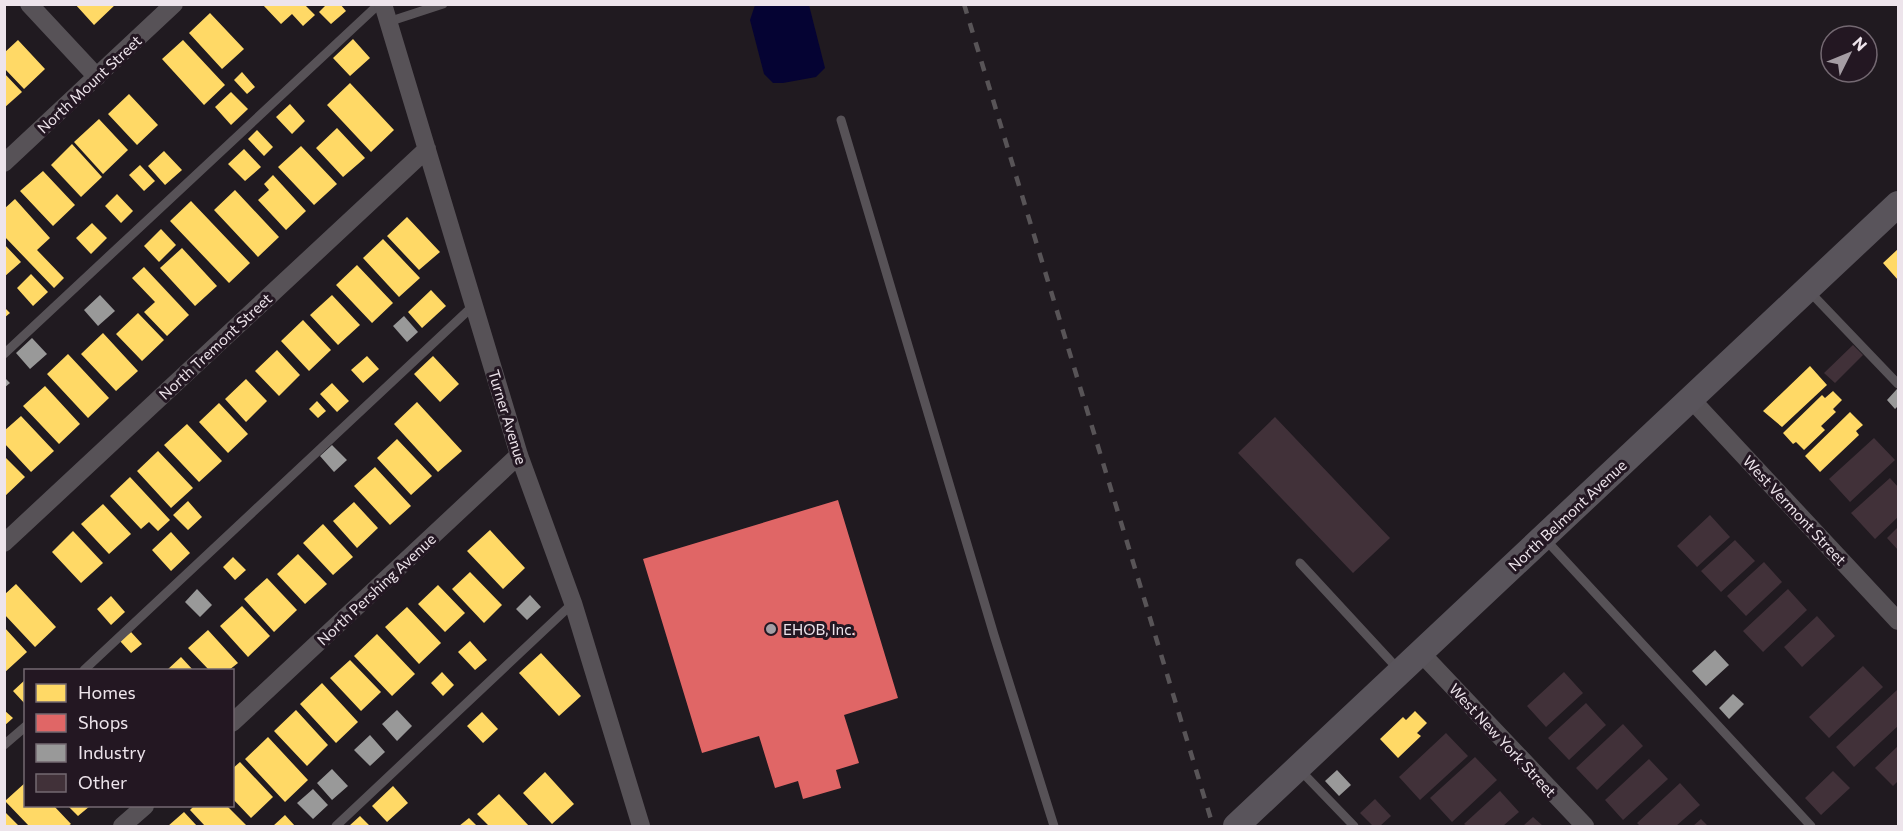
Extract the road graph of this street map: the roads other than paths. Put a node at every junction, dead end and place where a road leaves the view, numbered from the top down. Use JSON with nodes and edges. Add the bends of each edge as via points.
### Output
{"nodes":[{"id":1,"x":29,"y":4,"type":"edge"},
{"id":2,"x":174,"y":4,"type":"edge"},
{"id":3,"x":443,"y":4,"type":"edge"},
{"id":4,"x":383,"y":10,"type":"edge"},
{"id":5,"x":97,"y":77,"type":"junction"},
{"id":6,"x":841,"y":120,"type":"dead end"},
{"id":7,"x":427,"y":149,"type":"junction"},
{"id":8,"x":4,"y":163,"type":"edge"},
{"id":9,"x":1899,"y":204,"type":"edge"},
{"id":10,"x":1808,"y":289,"type":"junction"},
{"id":11,"x":474,"y":305,"type":"junction"},
{"id":12,"x":4,"y":354,"type":"edge"},
{"id":13,"x":1899,"y":384,"type":"edge"},
{"id":14,"x":1691,"y":399,"type":"junction"},
{"id":15,"x":519,"y":455,"type":"junction"},
{"id":16,"x":1543,"y":538,"type":"junction"},
{"id":17,"x":4,"y":543,"type":"edge"},
{"id":18,"x":1300,"y":563,"type":"dead end"},
{"id":19,"x":573,"y":603,"type":"junction"},
{"id":20,"x":1899,"y":621,"type":"edge"},
{"id":21,"x":1421,"y":653,"type":"junction"},
{"id":22,"x":85,"y":669,"type":"edge"},
{"id":23,"x":1401,"y":672,"type":"junction"},
{"id":24,"x":234,"y":721,"type":"edge"},
{"id":25,"x":24,"y":728,"type":"edge"},
{"id":26,"x":4,"y":745,"type":"edge"},
{"id":27,"x":1298,"y":768,"type":"junction"},
{"id":28,"x":144,"y":807,"type":"edge"},
{"id":29,"x":635,"y":823,"type":"edge"},
{"id":30,"x":122,"y":826,"type":"edge"},
{"id":31,"x":336,"y":826,"type":"edge"},
{"id":32,"x":1054,"y":826,"type":"edge"},
{"id":33,"x":1236,"y":826,"type":"edge"},
{"id":34,"x":1354,"y":826,"type":"edge"},
{"id":35,"x":1585,"y":826,"type":"edge"},
{"id":36,"x":1811,"y":826,"type":"edge"}],
"edges":[{"from":1,"to":5,"type":"street"},
{"from":2,"to":5,"type":"street","name":"North Mount Street"},
{"from":3,"to":4,"type":"lane"},
{"from":4,"to":7,"type":"street","name":"Turner Avenue"},
{"from":4,"to":12,"type":"lane"},
{"from":5,"to":8,"type":"street","name":"North Mount Street"},
{"from":6,"to":32,"type":"lane"},
{"from":7,"to":11,"type":"street","name":"Turner Avenue"},
{"from":7,"to":17,"type":"street","name":"North Tremont Street"},
{"from":9,"to":10,"type":"main road","name":"North Belmont Avenue"},
{"from":10,"to":13,"type":"lane"},
{"from":10,"to":14,"type":"main road","name":"North Belmont Avenue"},
{"from":11,"to":15,"type":"street","name":"Turner Avenue"},
{"from":11,"to":22,"type":"lane"},
{"from":14,"to":16,"type":"main road","name":"North Belmont Avenue"},
{"from":14,"to":20,"type":"street","name":"West Vermont Street"},
{"from":15,"to":19,"type":"street","name":"Turner Avenue"},
{"from":15,"to":24,"type":"street","name":"North Pershing Avenue"},
{"from":16,"to":21,"type":"main road","name":"North Belmont Avenue"},
{"from":16,"to":36,"type":"lane"},
{"from":18,"to":23,"type":"lane"},
{"from":19,"to":29,"type":"street","name":"Turner Avenue"},
{"from":19,"to":31,"type":"lane"},
{"from":21,"to":23,"type":"main road","name":"North Belmont Avenue"},
{"from":21,"to":35,"type":"street","name":"West New York Street"},
{"from":23,"to":27,"type":"main road","name":"North Belmont Avenue"},
{"from":25,"to":26,"type":"lane"},
{"from":27,"to":33,"type":"main road","name":"North Belmont Avenue"},
{"from":27,"to":34,"type":"lane"},
{"from":28,"to":30,"type":"street"}]}
